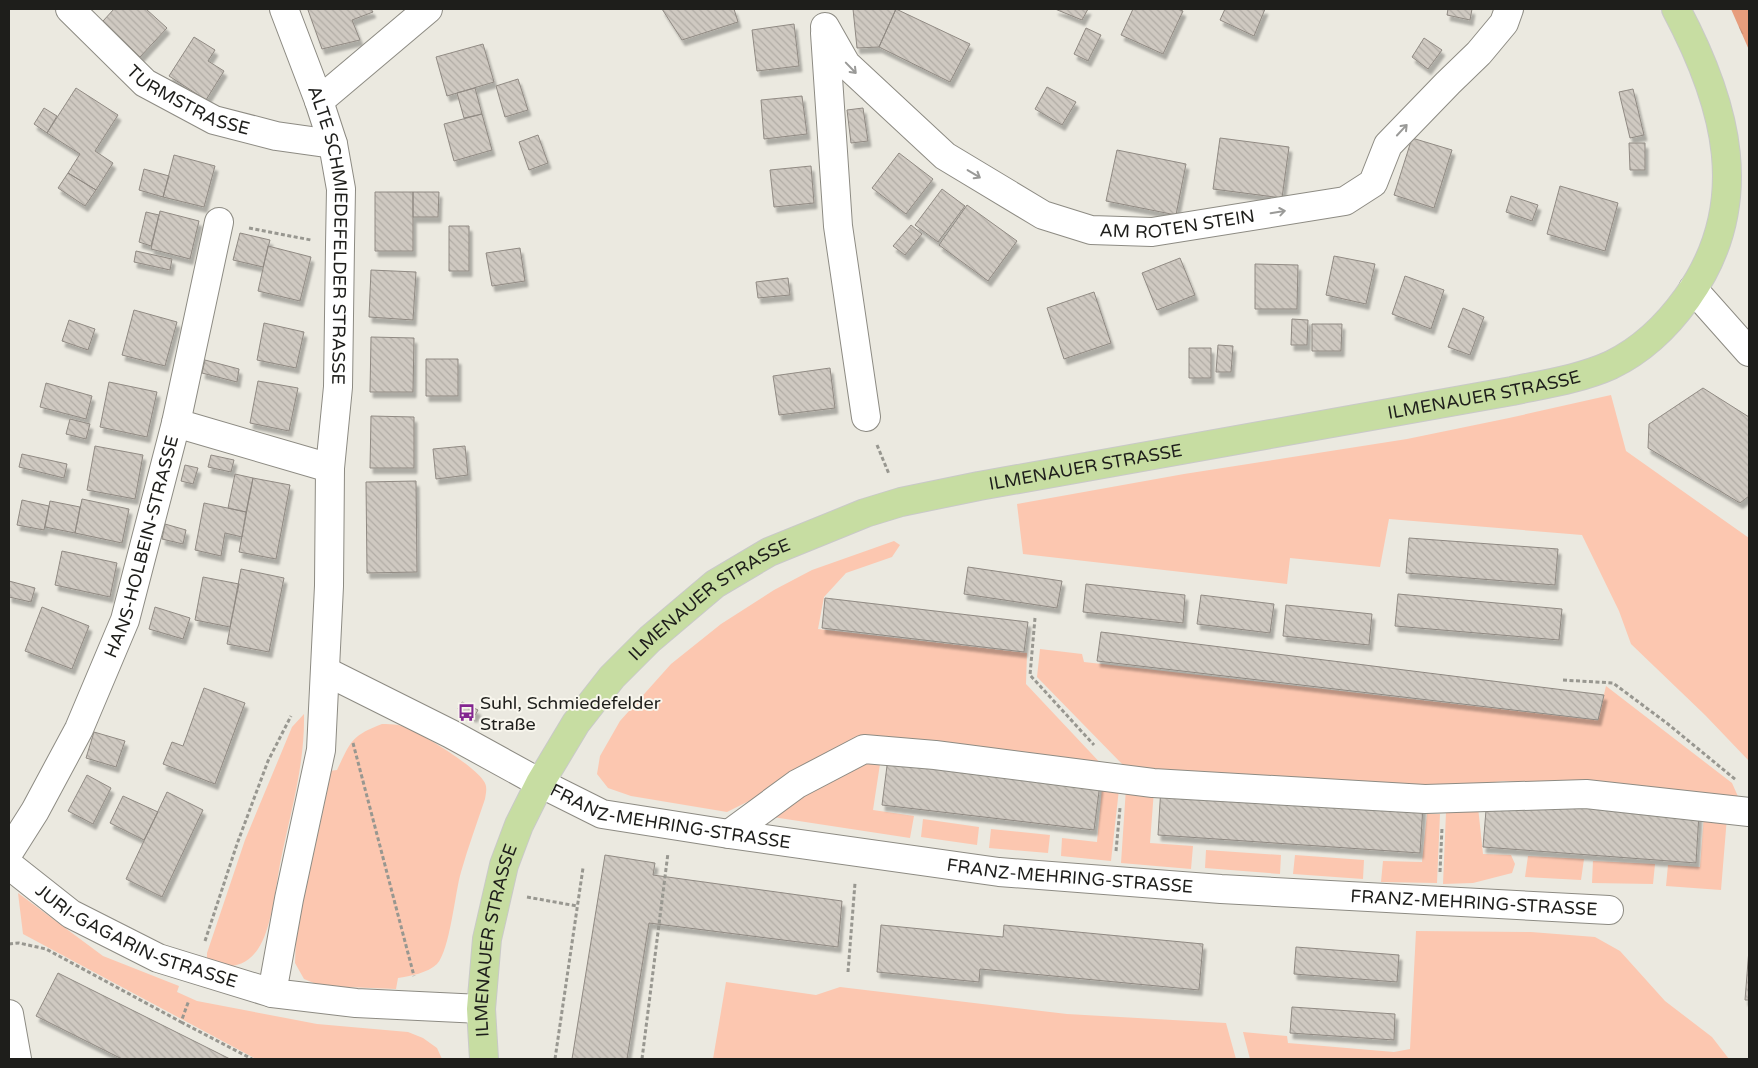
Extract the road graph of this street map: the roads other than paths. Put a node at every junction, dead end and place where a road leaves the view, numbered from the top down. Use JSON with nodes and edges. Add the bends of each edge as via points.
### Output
{"nodes":[{"id":1,"x":70,"y":9,"type":"edge"},
{"id":2,"x":284,"y":9,"type":"edge"},
{"id":3,"x":428,"y":9,"type":"edge"},
{"id":4,"x":1509,"y":9,"type":"edge"},
{"id":5,"x":1676,"y":9,"type":"edge"},
{"id":6,"x":824,"y":18,"type":"edge"},
{"id":7,"x":319,"y":101,"type":"junction"},
{"id":8,"x":333,"y":144,"type":"junction"},
{"id":9,"x":219,"y":222,"type":"road end"},
{"id":10,"x":1693,"y":289,"type":"junction"},
{"id":11,"x":1749,"y":352,"type":"edge"},
{"id":12,"x":866,"y":417,"type":"road end"},
{"id":13,"x":176,"y":423,"type":"junction"},
{"id":14,"x":330,"y":468,"type":"junction"},
{"id":15,"x":325,"y":671,"type":"junction"},
{"id":16,"x":540,"y":784,"type":"junction"},
{"id":17,"x":1749,"y":812,"type":"edge"},
{"id":18,"x":729,"y":834,"type":"junction"},
{"id":19,"x":9,"y":852,"type":"edge"},
{"id":20,"x":9,"y":865,"type":"edge"},
{"id":21,"x":1609,"y":910,"type":"dead end"},
{"id":22,"x":272,"y":993,"type":"junction"},
{"id":23,"x":480,"y":1009,"type":"junction"},
{"id":24,"x":9,"y":1014,"type":"edge"},
{"id":25,"x":17,"y":1059,"type":"edge"},
{"id":26,"x":484,"y":1059,"type":"edge"}],
"edges":[{"from":1,"to":8,"type":"street","name":"TURMSTRASSE","via":[[145,83],[214,120],[276,136]]},
{"from":2,"to":7,"type":"street","name":"ALTE SCHMIEDEFELDER STRASSE"},
{"from":3,"to":7,"type":"street"},
{"from":6,"to":4,"type":"street","name":"AM ROTEN STEIN","one_way":true,"via":[[846,64],[945,156],[1043,215],[1091,230],[1152,232],[1345,201],[1373,183],[1388,145],[1480,53],[1504,23]]},
{"from":5,"to":10,"type":"main road","name":"ILMENAUER STRASSE","via":[[1712,86],[1728,172],[1718,241]]},
{"from":6,"to":12,"type":"street","name":"AM ROTEN STEIN","via":[[838,226]]},
{"from":7,"to":8,"type":"street","name":"ALTE SCHMIEDEFELDER STRASSE"},
{"from":8,"to":14,"type":"street","name":"ALTE SCHMIEDEFELDER STRASSE","via":[[341,188],[338,387]]},
{"from":9,"to":13,"type":"street","name":"HANS-HOLBEIN-STRASSE"},
{"from":10,"to":11,"type":"street"},
{"from":10,"to":16,"type":"main road","name":"ILMENAUER STRASSE","via":[[1670,321],[1643,345],[1611,365],[1576,378],[901,502],[769,552],[715,584],[650,639],[612,677],[576,723]]},
{"from":13,"to":14,"type":"street"},
{"from":13,"to":19,"type":"street","name":"HANS-HOLBEIN-STRASSE","via":[[124,620],[79,729],[36,811]]},
{"from":14,"to":15,"type":"street","name":"ALTE SCHMIEDEFELDER STRASSE"},
{"from":15,"to":16,"type":"street","via":[[451,734]]},
{"from":15,"to":22,"type":"street","name":"ALTE SCHMIEDEFELDER STRASSE","via":[[320,750]]},
{"from":16,"to":18,"type":"street","name":"FRANZ-MEHRING-STRASSE","via":[[602,814]]},
{"from":16,"to":23,"type":"main road","name":"ILMENAUER STRASSE","via":[[519,825],[502,873],[487,939]]},
{"from":17,"to":18,"type":"street","via":[[1586,794],[1426,799],[1153,783],[864,749],[797,784]]},
{"from":18,"to":21,"type":"street","name":"FRANZ-MEHRING-STRASSE","via":[[999,872],[1231,889]]},
{"from":20,"to":22,"type":"street","name":"JURI-GAGARIN-STRASSE","via":[[71,914],[158,958]]},
{"from":22,"to":23,"type":"street","via":[[356,1003]]},
{"from":23,"to":26,"type":"main road","name":"ILMENAUER STRASSE"},
{"from":24,"to":25,"type":"street"}]}
